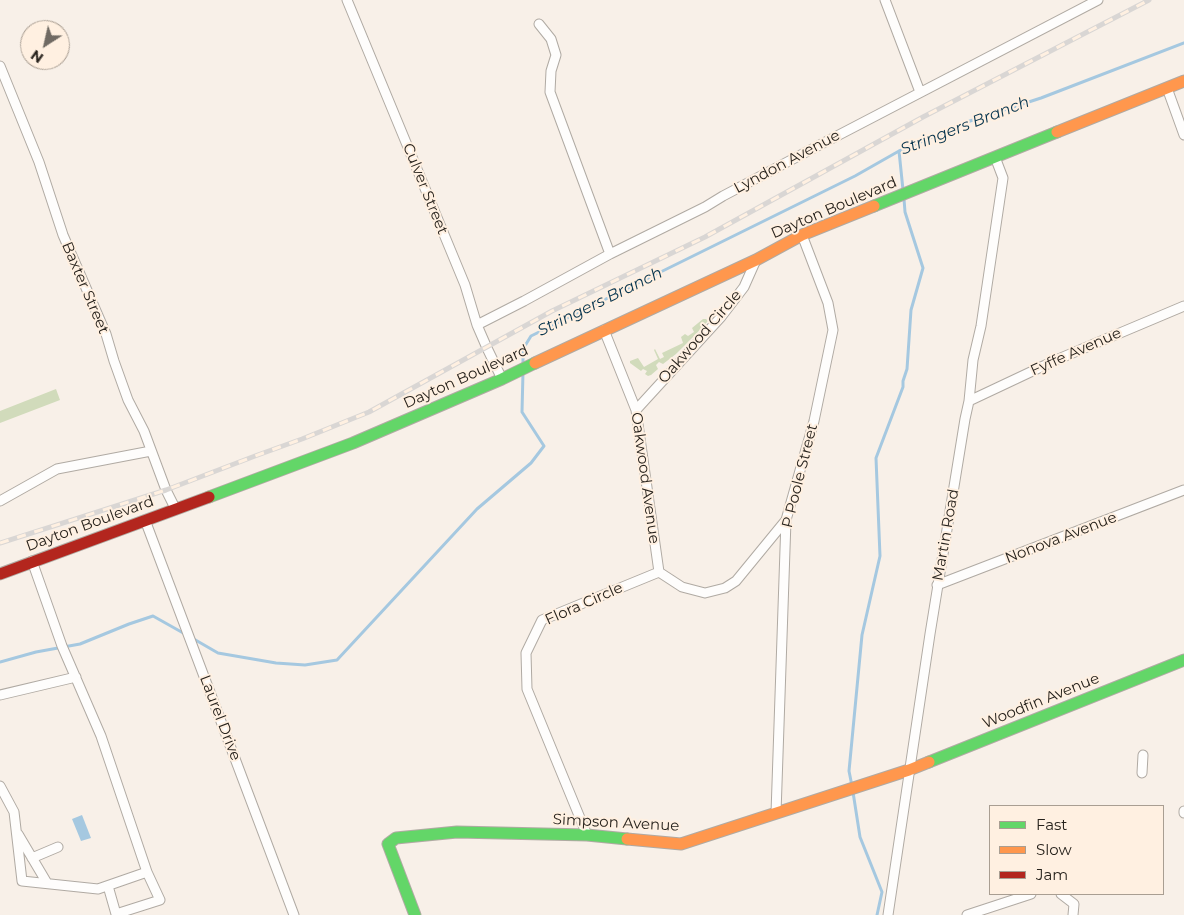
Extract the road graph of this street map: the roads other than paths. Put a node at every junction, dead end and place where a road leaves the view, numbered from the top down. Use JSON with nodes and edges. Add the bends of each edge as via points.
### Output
{"nodes":[{"id":1,"x":347,"y":0,"type":"edge"},
{"id":2,"x":885,"y":0,"type":"edge"},
{"id":3,"x":1098,"y":0,"type":"edge"},
{"id":4,"x":539,"y":24,"type":"dead end"},
{"id":5,"x":0,"y":66,"type":"edge"},
{"id":6,"x":1184,"y":80,"type":"edge"},
{"id":7,"x":1167,"y":88,"type":"junction"},
{"id":8,"x":920,"y":92,"type":"junction"},
{"id":9,"x":1184,"y":135,"type":"edge"},
{"id":10,"x":996,"y":157,"type":"junction"},
{"id":11,"x":802,"y":235,"type":"junction"},
{"id":12,"x":610,"y":254,"type":"junction"},
{"id":13,"x":756,"y":260,"type":"junction"},
{"id":14,"x":1184,"y":306,"type":"edge"},
{"id":15,"x":477,"y":325,"type":"junction"},
{"id":16,"x":604,"y":330,"type":"junction"},
{"id":17,"x":502,"y":379,"type":"junction"},
{"id":18,"x":969,"y":400,"type":"junction"},
{"id":19,"x":636,"y":410,"type":"junction"},
{"id":20,"x":151,"y":451,"type":"junction"},
{"id":21,"x":1184,"y":490,"type":"edge"},
{"id":22,"x":0,"y":501,"type":"edge"},
{"id":23,"x":175,"y":508,"type":"junction"},
{"id":24,"x":145,"y":520,"type":"junction"},
{"id":25,"x":786,"y":520,"type":"junction"},
{"id":26,"x":32,"y":561,"type":"junction"},
{"id":27,"x":659,"y":572,"type":"junction"},
{"id":28,"x":0,"y":574,"type":"edge"},
{"id":29,"x":938,"y":585,"type":"junction"},
{"id":30,"x":1184,"y":660,"type":"edge"},
{"id":31,"x":76,"y":677,"type":"junction"},
{"id":32,"x":0,"y":695,"type":"edge"},
{"id":33,"x":1143,"y":755,"type":"dead end"},
{"id":34,"x":909,"y":770,"type":"junction"},
{"id":35,"x":1142,"y":772,"type":"dead end"},
{"id":36,"x":0,"y":786,"type":"edge"},
{"id":37,"x":776,"y":813,"type":"junction"},
{"id":38,"x":16,"y":830,"type":"junction"},
{"id":39,"x":587,"y":835,"type":"junction"},
{"id":40,"x":58,"y":848,"type":"dead end"},
{"id":41,"x":32,"y":858,"type":"junction"},
{"id":42,"x":147,"y":872,"type":"junction"},
{"id":43,"x":47,"y":883,"type":"junction"},
{"id":44,"x":108,"y":886,"type":"junction"},
{"id":45,"x":1028,"y":895,"type":"edge"},
{"id":46,"x":1062,"y":895,"type":"edge"},
{"id":47,"x":294,"y":915,"type":"edge"},
{"id":48,"x":415,"y":915,"type":"edge"},
{"id":49,"x":888,"y":915,"type":"edge"},
{"id":50,"x":967,"y":915,"type":"edge"},
{"id":51,"x":1073,"y":915,"type":"edge"}],
"edges":[{"from":1,"to":15,"type":"street","name":"Culver Street"},
{"from":2,"to":8,"type":"street"},
{"from":3,"to":8,"type":"street","name":"Lyndon Avenue"},
{"from":4,"to":12,"type":"street","via":[[551,39],[556,55],[550,92]]},
{"from":5,"to":20,"type":"street","name":"Baxter Street","via":[[40,162],[63,236],[106,334],[128,400]]},
{"from":6,"to":7,"type":"main road","name":"Dayton Boulevard"},
{"from":7,"to":9,"type":"street"},
{"from":7,"to":10,"type":"main road","name":"Dayton Boulevard"},
{"from":8,"to":12,"type":"street","name":"Lyndon Avenue"},
{"from":10,"to":11,"type":"main road","name":"Dayton Boulevard"},
{"from":10,"to":18,"type":"street","name":"Martin Road","via":[[1003,178]]},
{"from":11,"to":13,"type":"main road","name":"Dayton Boulevard"},
{"from":11,"to":25,"type":"street","name":"P Poole Street","via":[[828,303],[833,330],[814,421]]},
{"from":12,"to":15,"type":"street","name":"Lyndon Avenue"},
{"from":13,"to":16,"type":"main road","name":"Dayton Boulevard"},
{"from":13,"to":19,"type":"street","name":"Oakwood Circle","via":[[744,287],[721,317]]},
{"from":14,"to":18,"type":"street","name":"Fyffe Avenue"},
{"from":15,"to":17,"type":"street","name":"Culver Street"},
{"from":16,"to":17,"type":"main road","name":"Dayton Boulevard"},
{"from":16,"to":19,"type":"street","name":"Oakwood Avenue"},
{"from":17,"to":23,"type":"main road","name":"Dayton Boulevard","via":[[353,443]]},
{"from":18,"to":29,"type":"street","name":"Martin Road"},
{"from":19,"to":27,"type":"street","name":"Oakwood Avenue"},
{"from":20,"to":22,"type":"street","via":[[57,470]]},
{"from":20,"to":23,"type":"street","name":"Baxter Street"},
{"from":21,"to":29,"type":"street","name":"Nonova Avenue"},
{"from":23,"to":24,"type":"main road","name":"Dayton Boulevard"},
{"from":24,"to":26,"type":"main road","name":"Dayton Boulevard"},
{"from":24,"to":47,"type":"street","name":"Laurel Drive"},
{"from":25,"to":27,"type":"street","via":[[736,581],[725,588],[705,593],[682,587]]},
{"from":25,"to":37,"type":"street","name":"P Poole Street"},
{"from":26,"to":28,"type":"main road","name":"Dayton Boulevard"},
{"from":26,"to":31,"type":"street"},
{"from":27,"to":39,"type":"street","name":"Flora Circle","via":[[542,620],[526,653],[527,689]]},
{"from":29,"to":34,"type":"street","name":"Martin Road"},
{"from":30,"to":34,"type":"main road","name":"Woodfin Avenue"},
{"from":31,"to":32,"type":"street"},
{"from":31,"to":42,"type":"street","via":[[101,736]]},
{"from":33,"to":35,"type":"street"},
{"from":34,"to":37,"type":"main road","name":"Simpson Avenue"},
{"from":34,"to":49,"type":"street","name":"Martin Road"},
{"from":36,"to":38,"type":"street","via":[[14,812]]},
{"from":37,"to":39,"type":"main road","name":"Simpson Avenue","via":[[681,844]]},
{"from":38,"to":41,"type":"street"},
{"from":38,"to":43,"type":"street","via":[[22,881]]},
{"from":39,"to":48,"type":"main road","name":"Simpson Avenue","via":[[457,832],[396,838],[388,844]]},
{"from":40,"to":41,"type":"street"},
{"from":41,"to":43,"type":"street"},
{"from":42,"to":44,"type":"street"},
{"from":42,"to":44,"type":"street","via":[[160,900],[116,914]]},
{"from":43,"to":44,"type":"street","via":[[98,889]]},
{"from":45,"to":50,"type":"street"},
{"from":46,"to":51,"type":"street","via":[[1074,904]]}]}
